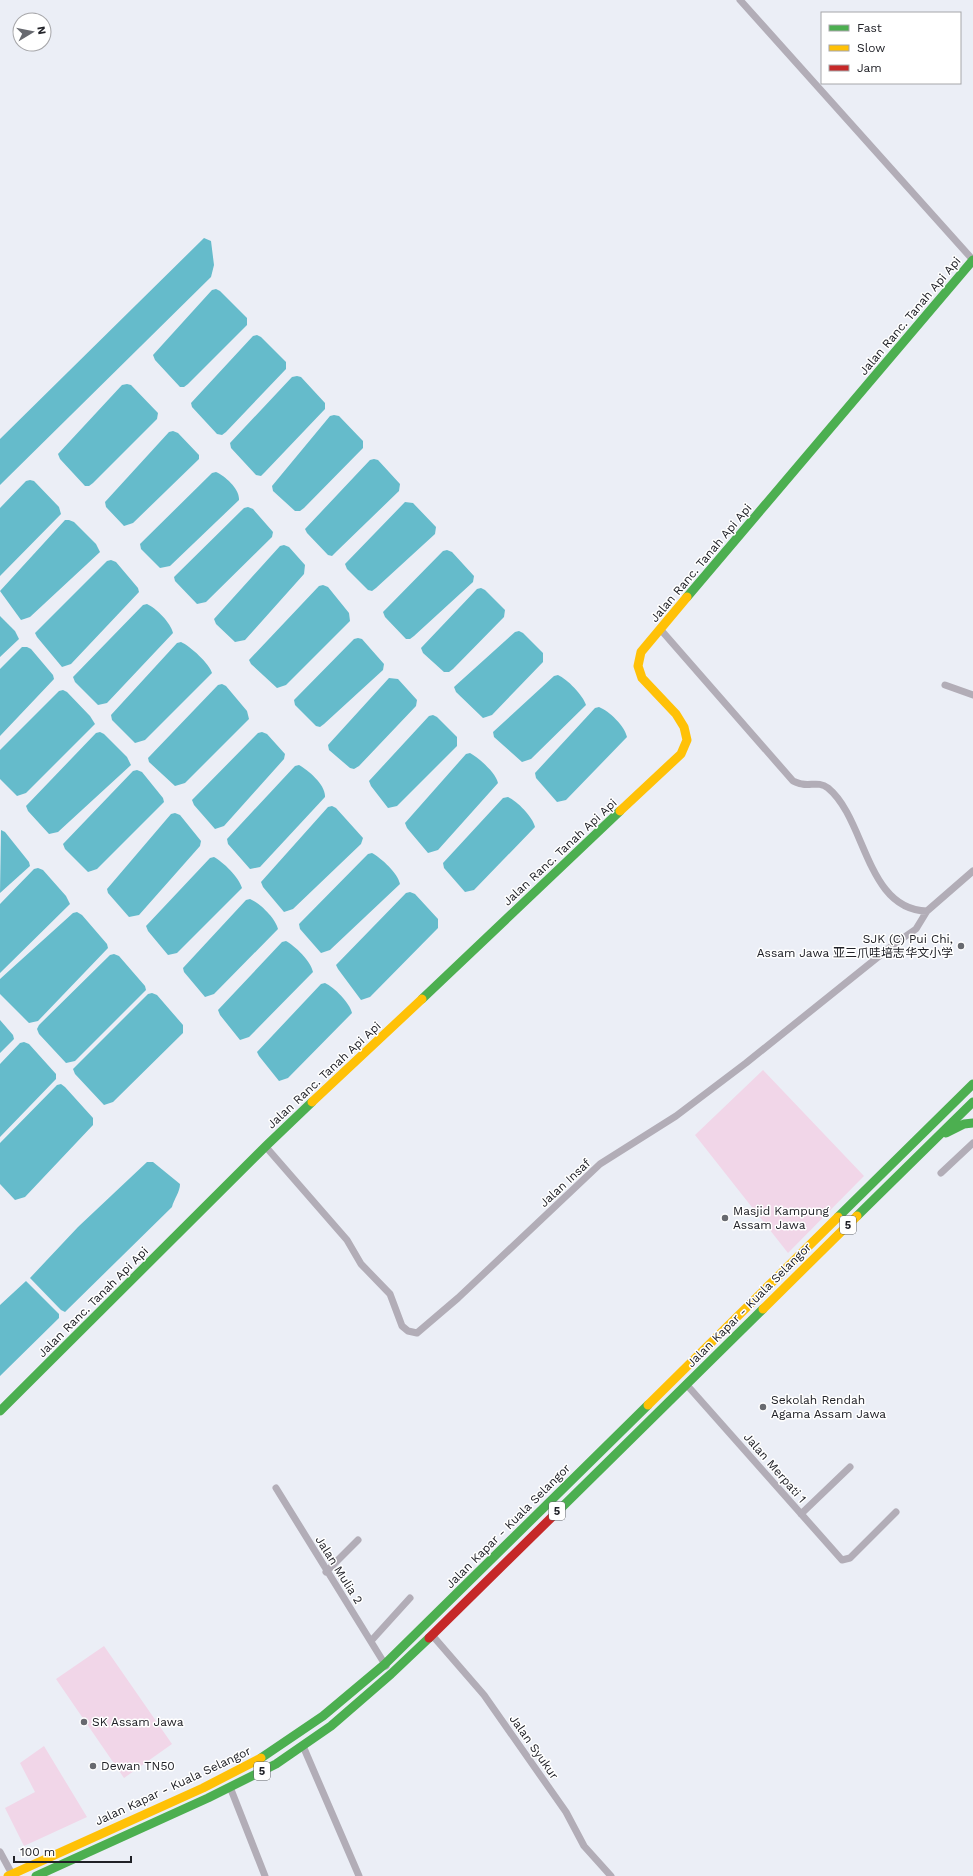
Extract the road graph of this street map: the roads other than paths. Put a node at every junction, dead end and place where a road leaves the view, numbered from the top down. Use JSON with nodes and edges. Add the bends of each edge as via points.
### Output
{"nodes":[{"id":1,"x":740,"y":0,"type":"edge"},
{"id":2,"x":973,"y":260,"type":"edge"},
{"id":3,"x":661,"y":630,"type":"junction"},
{"id":4,"x":945,"y":685,"type":"dead end"},
{"id":5,"x":973,"y":695,"type":"edge"},
{"id":6,"x":973,"y":872,"type":"edge"},
{"id":7,"x":928,"y":911,"type":"junction"},
{"id":8,"x":973,"y":1084,"type":"edge"},
{"id":9,"x":961,"y":1097,"type":"junction"},
{"id":10,"x":973,"y":1102,"type":"edge"},
{"id":11,"x":973,"y":1123,"type":"edge"},
{"id":12,"x":933,"y":1141,"type":"junction"},
{"id":13,"x":973,"y":1143,"type":"edge"},
{"id":14,"x":266,"y":1147,"type":"junction"},
{"id":15,"x":941,"y":1173,"type":"dead end"},
{"id":16,"x":686,"y":1384,"type":"junction"},
{"id":17,"x":0,"y":1411,"type":"edge"},
{"id":18,"x":850,"y":1467,"type":"dead end"},
{"id":19,"x":276,"y":1488,"type":"dead end"},
{"id":20,"x":896,"y":1512,"type":"dead end"},
{"id":21,"x":801,"y":1514,"type":"junction"},
{"id":22,"x":358,"y":1540,"type":"dead end"},
{"id":23,"x":326,"y":1572,"type":"junction"},
{"id":24,"x":410,"y":1598,"type":"dead end"},
{"id":25,"x":432,"y":1634,"type":"junction"},
{"id":26,"x":371,"y":1641,"type":"junction"},
{"id":27,"x":384,"y":1664,"type":"junction"},
{"id":28,"x":391,"y":1674,"type":"junction"},
{"id":29,"x":303,"y":1746,"type":"junction"},
{"id":30,"x":230,"y":1787,"type":"junction"},
{"id":31,"x":110,"y":1830,"type":"junction"},
{"id":32,"x":116,"y":1840,"type":"junction"},
{"id":33,"x":0,"y":1852,"type":"edge"},
{"id":34,"x":10,"y":1875,"type":"edge"},
{"id":35,"x":36,"y":1876,"type":"edge"},
{"id":36,"x":265,"y":1876,"type":"edge"},
{"id":37,"x":359,"y":1876,"type":"edge"},
{"id":38,"x":611,"y":1876,"type":"edge"}],
"edges":[{"from":1,"to":2,"type":"street"},
{"from":2,"to":3,"type":"main road","name":"Jalan Ranc. Tanah Api Api"},
{"from":3,"to":7,"type":"street","via":[[793,781],[802,785],[823,785],[838,798],[852,821],[878,879],[891,894],[914,910]]},
{"from":3,"to":14,"type":"main road","name":"Jalan Ranc. Tanah Api Api","via":[[638,657],[638,669],[640,675],[685,727],[687,742],[681,754]]},
{"from":4,"to":5,"type":"street"},
{"from":6,"to":7,"type":"street"},
{"from":7,"to":14,"type":"street","name":"Jalan Insaf","via":[[907,937],[893,945],[746,1063],[676,1116],[600,1164],[418,1332],[408,1331],[402,1326],[390,1294],[362,1264],[347,1240]]},
{"from":8,"to":9,"type":"main road","number":"5"},
{"from":9,"to":10,"type":"main road"},
{"from":9,"to":27,"type":"main road","name":"Jalan Kapar - Kuala Selangor","number":"5"},
{"from":10,"to":12,"type":"main road","name":"Jalan Kapar - Kuala Selangor","number":"5"},
{"from":11,"to":12,"type":"main road","via":[[964,1124]]},
{"from":12,"to":16,"type":"main road","name":"Jalan Kapar - Kuala Selangor","number":"5"},
{"from":13,"to":15,"type":"street"},
{"from":14,"to":17,"type":"main road","name":"Jalan Ranc. Tanah Api Api"},
{"from":16,"to":21,"type":"street","name":"Jalan Merpati 1"},
{"from":16,"to":25,"type":"main road","name":"Jalan Kapar - Kuala Selangor","number":"5"},
{"from":18,"to":21,"type":"street"},
{"from":19,"to":23,"type":"street","name":"Jalan Mulia 2"},
{"from":20,"to":21,"type":"street","name":"Jalan Merpati 1","via":[[845,1560],[840,1558]]},
{"from":22,"to":23,"type":"street"},
{"from":23,"to":26,"type":"street","name":"Jalan Mulia 2"},
{"from":24,"to":26,"type":"street"},
{"from":25,"to":28,"type":"main road","name":"Jalan Kapar - Kuala Selangor","number":"5"},
{"from":25,"to":38,"type":"street","name":"Jalan Syukur","via":[[484,1695],[566,1812],[584,1846]]},
{"from":26,"to":27,"type":"street","name":"Jalan Mulia 2"},
{"from":27,"to":28,"type":"street","name":"Jalan Mulia 2"},
{"from":27,"to":31,"type":"main road","name":"Jalan Kapar - Kuala Selangor","number":"5","via":[[323,1716],[270,1753],[203,1788]]},
{"from":28,"to":29,"type":"main road","name":"Jalan Kapar - Kuala Selangor","number":"5","via":[[331,1726]]},
{"from":29,"to":30,"type":"main road","name":"Jalan Kapar - Kuala Selangor","number":"5","via":[[276,1764]]},
{"from":29,"to":37,"type":"street"},
{"from":30,"to":32,"type":"main road","name":"Jalan Kapar - Kuala Selangor","number":"5"},
{"from":30,"to":36,"type":"street"},
{"from":31,"to":32,"type":"main road"},
{"from":31,"to":34,"type":"main road","name":"Jalan Kapar - Kuala Selangor","number":"5"},
{"from":32,"to":35,"type":"main road","name":"Jalan Kapar - Kuala Selangor","number":"5"},
{"from":33,"to":34,"type":"street"}]}
